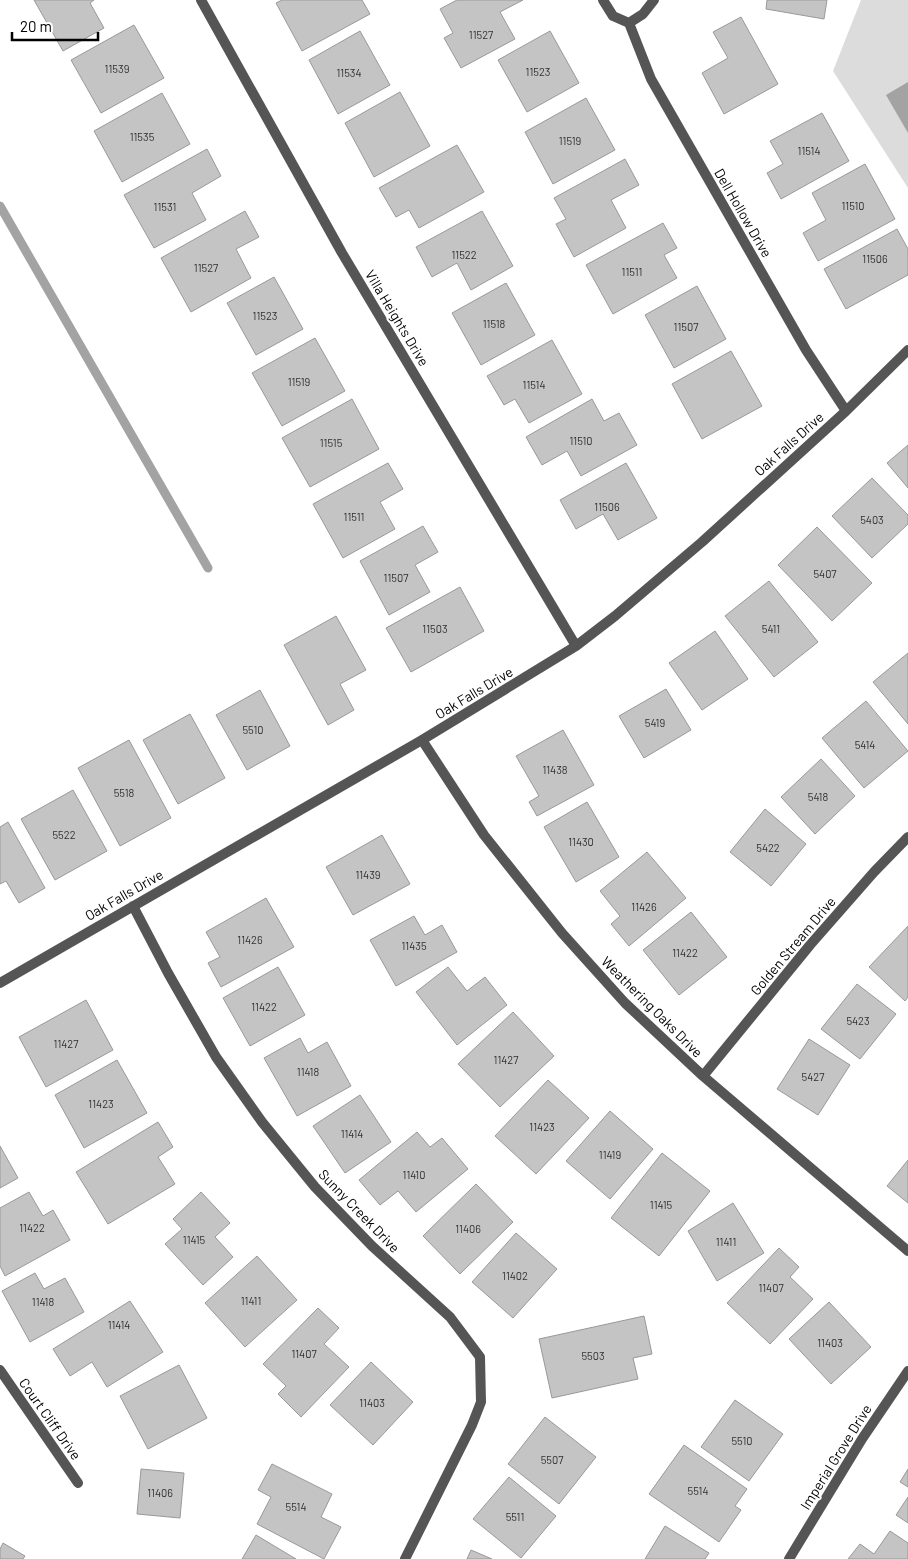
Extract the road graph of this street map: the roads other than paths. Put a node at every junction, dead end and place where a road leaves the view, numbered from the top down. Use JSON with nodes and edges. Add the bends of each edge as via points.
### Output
{"nodes":[{"id":1,"x":201,"y":0,"type":"edge"},
{"id":2,"x":603,"y":0,"type":"edge"},
{"id":3,"x":654,"y":0,"type":"edge"},
{"id":4,"x":629,"y":23,"type":"junction"},
{"id":5,"x":908,"y":350,"type":"edge"},
{"id":6,"x":846,"y":411,"type":"junction"},
{"id":7,"x":576,"y":646,"type":"junction"},
{"id":8,"x":422,"y":740,"type":"junction"},
{"id":9,"x":908,"y":837,"type":"edge"},
{"id":10,"x":133,"y":906,"type":"junction"},
{"id":11,"x":0,"y":983,"type":"edge"},
{"id":12,"x":703,"y":1076,"type":"junction"},
{"id":13,"x":908,"y":1251,"type":"edge"},
{"id":14,"x":0,"y":1370,"type":"edge"},
{"id":15,"x":908,"y":1371,"type":"edge"},
{"id":16,"x":78,"y":1483,"type":"dead end"},
{"id":17,"x":405,"y":1559,"type":"edge"},
{"id":18,"x":789,"y":1559,"type":"edge"}],
"edges":[{"from":1,"to":7,"type":"street","name":"Villa Heights Drive","via":[[342,253]]},
{"from":2,"to":4,"type":"street","via":[[613,16]]},
{"from":3,"to":4,"type":"street","via":[[644,14]]},
{"from":4,"to":6,"type":"street","name":"Dell Hollow Drive","via":[[651,80],[806,350]]},
{"from":5,"to":6,"type":"street","name":"Oak Falls Drive"},
{"from":6,"to":7,"type":"street","name":"Oak Falls Drive","via":[[702,542]]},
{"from":7,"to":8,"type":"street","name":"Oak Falls Drive"},
{"from":8,"to":10,"type":"street","name":"Oak Falls Drive"},
{"from":8,"to":12,"type":"street","name":"Weathering Oaks Drive","via":[[484,835],[562,933],[625,1003]]},
{"from":9,"to":12,"type":"street","name":"Golden Stream Drive","via":[[823,930]]},
{"from":10,"to":11,"type":"street","name":"Oak Falls Drive"},
{"from":10,"to":17,"type":"street","name":"Sunny Creek Drive","via":[[216,1057],[262,1122],[315,1187],[372,1246],[450,1317],[480,1357],[481,1402]]},
{"from":12,"to":13,"type":"street","name":"Weathering Oaks Drive"},
{"from":14,"to":16,"type":"street","name":"Court Cliff Drive"},
{"from":15,"to":18,"type":"street","name":"Imperial Grove Drive"}]}
